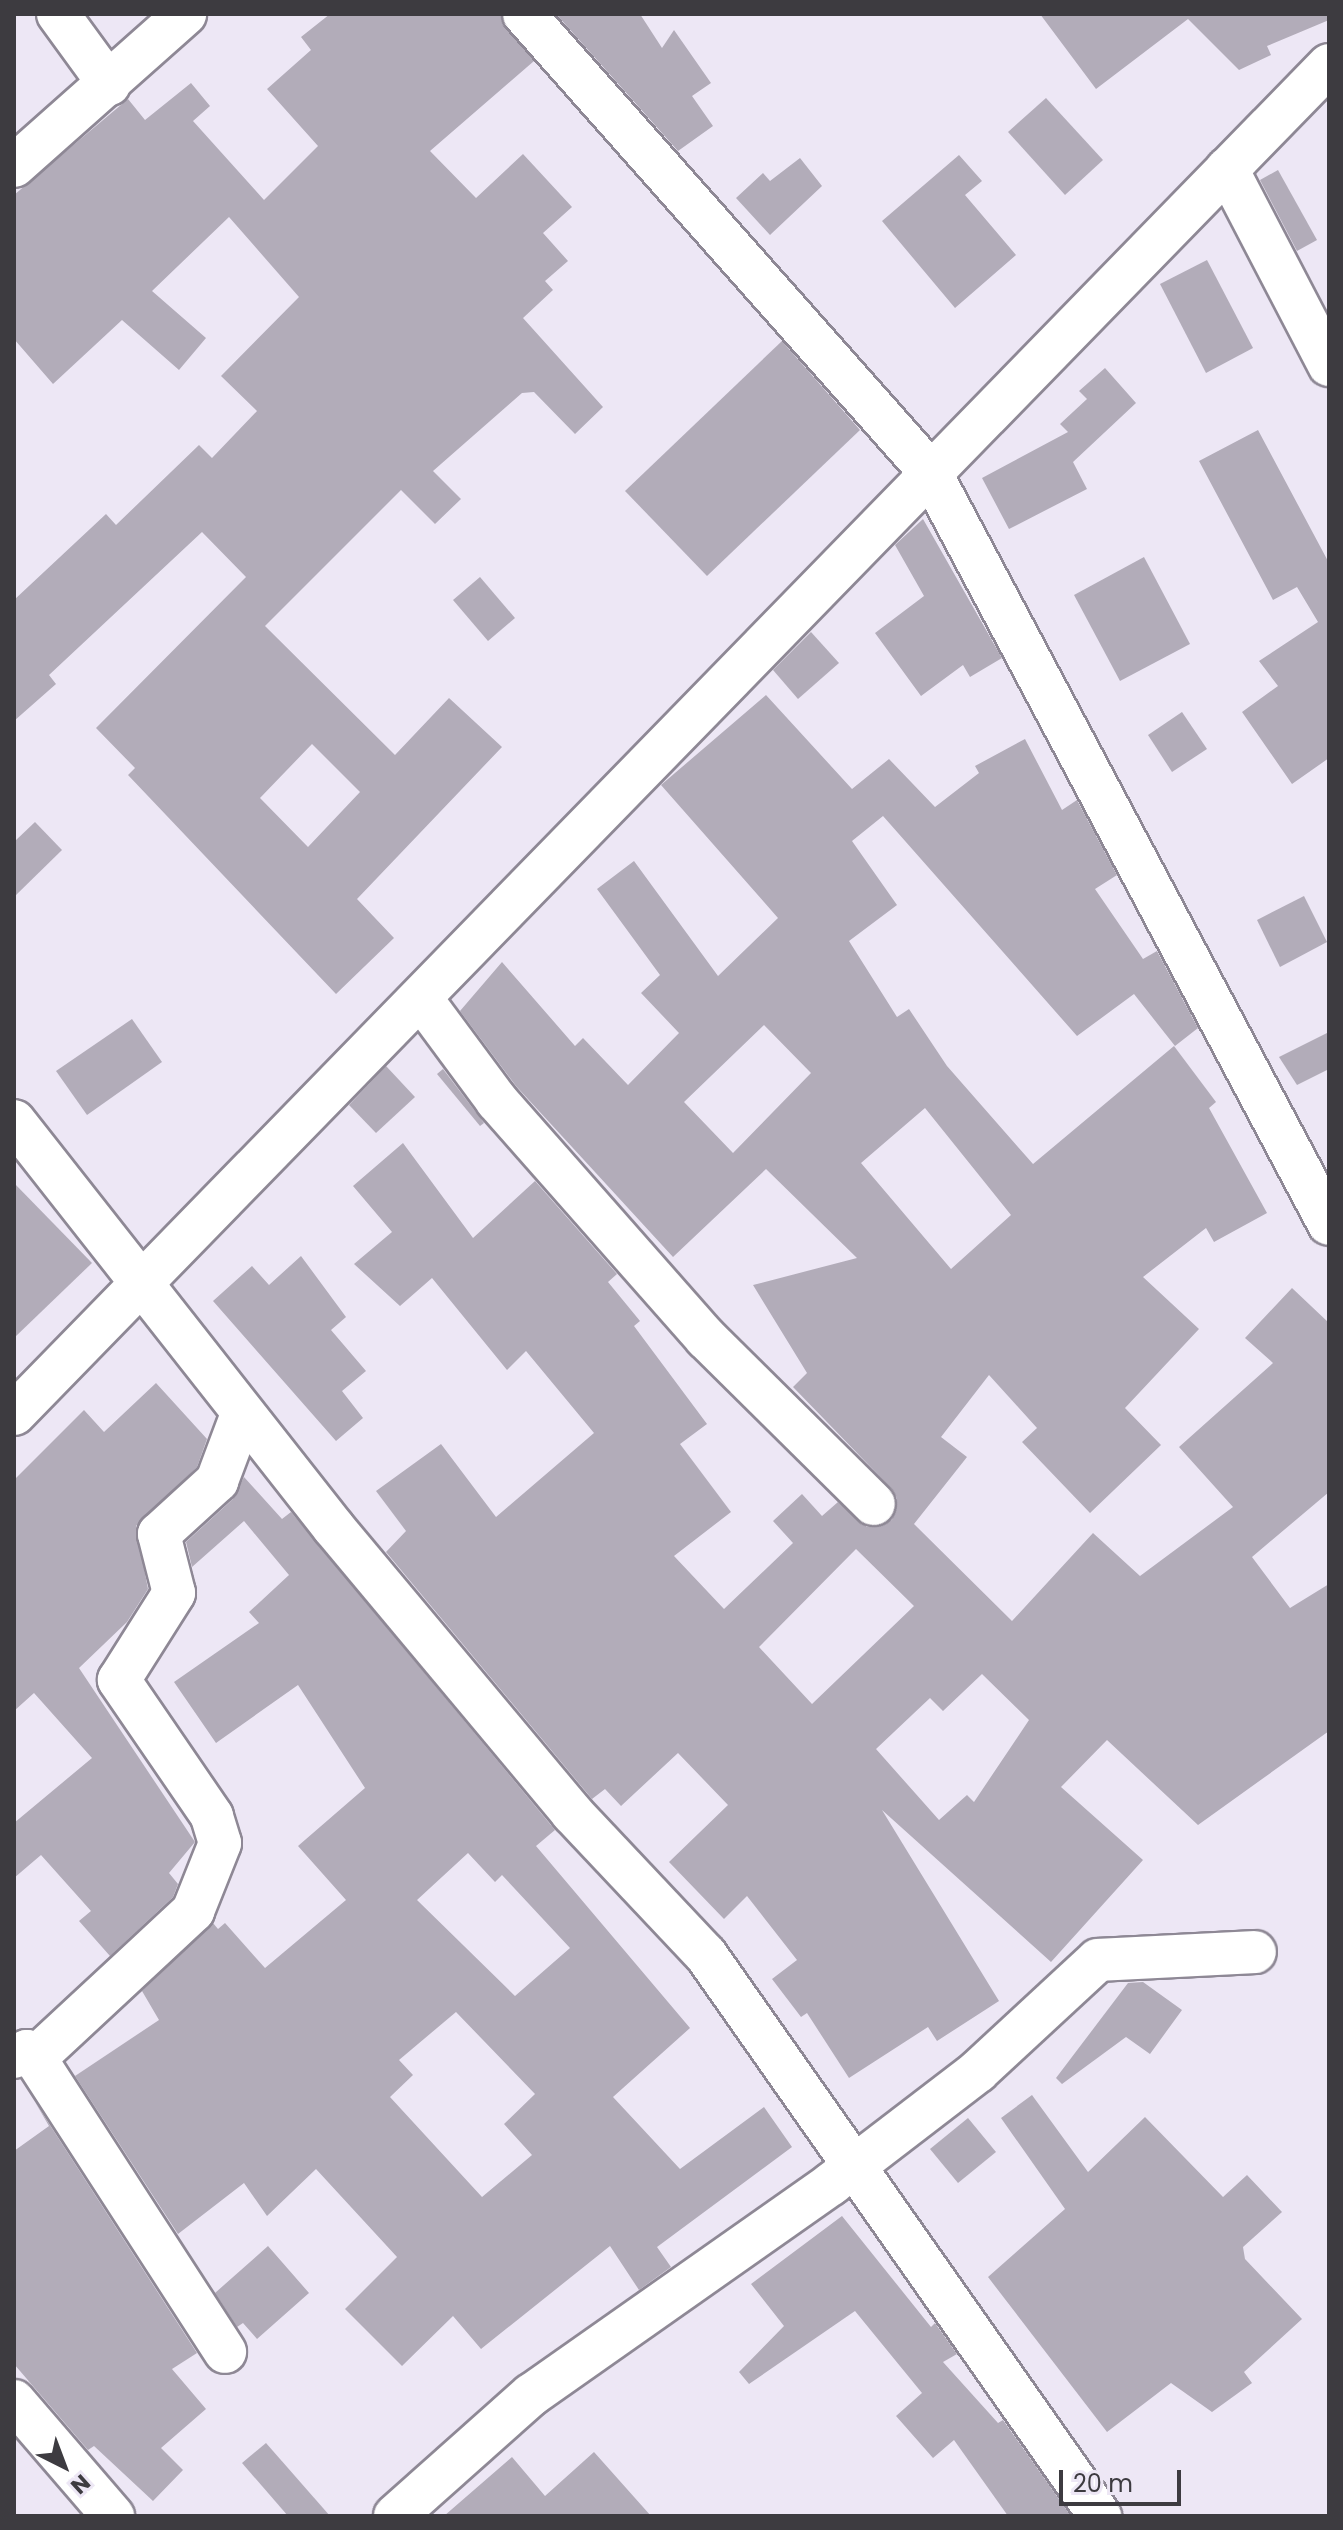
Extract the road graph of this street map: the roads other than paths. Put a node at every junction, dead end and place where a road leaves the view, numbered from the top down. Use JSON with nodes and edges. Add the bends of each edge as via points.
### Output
{"nodes":[{"id":1,"x":58,"y":14,"type":"edge"},
{"id":2,"x":185,"y":14,"type":"edge"},
{"id":3,"x":524,"y":14,"type":"edge"},
{"id":4,"x":1329,"y":65,"type":"edge"},
{"id":5,"x":109,"y":84,"type":"junction"},
{"id":6,"x":14,"y":166,"type":"edge"},
{"id":7,"x":1227,"y":169,"type":"junction"},
{"id":8,"x":1329,"y":365,"type":"edge"},
{"id":9,"x":930,"y":472,"type":"junction"},
{"id":10,"x":423,"y":1001,"type":"junction"},
{"id":11,"x":14,"y":1121,"type":"edge"},
{"id":12,"x":1329,"y":1224,"type":"edge"},
{"id":13,"x":140,"y":1286,"type":"junction"},
{"id":14,"x":14,"y":1414,"type":"edge"},
{"id":15,"x":242,"y":1414,"type":"junction"},
{"id":16,"x":874,"y":1504,"type":"dead end"},
{"id":17,"x":1255,"y":1952,"type":"dead end"},
{"id":18,"x":24,"y":2058,"type":"edge"},
{"id":19,"x":856,"y":2164,"type":"junction"},
{"id":20,"x":225,"y":2352,"type":"dead end"},
{"id":21,"x":14,"y":2401,"type":"edge"},
{"id":22,"x":113,"y":2516,"type":"edge"},
{"id":23,"x":395,"y":2516,"type":"edge"},
{"id":24,"x":1100,"y":2516,"type":"edge"}],
"edges":[{"from":1,"to":5,"type":"street"},
{"from":2,"to":5,"type":"street"},
{"from":3,"to":9,"type":"street"},
{"from":4,"to":7,"type":"street"},
{"from":5,"to":6,"type":"street"},
{"from":7,"to":8,"type":"street"},
{"from":7,"to":9,"type":"street"},
{"from":9,"to":10,"type":"street","via":[[588,820]]},
{"from":9,"to":12,"type":"street"},
{"from":10,"to":13,"type":"street"},
{"from":10,"to":16,"type":"street","via":[[497,1101],[706,1338]]},
{"from":11,"to":13,"type":"street"},
{"from":13,"to":14,"type":"street"},
{"from":13,"to":15,"type":"street"},
{"from":15,"to":18,"type":"street","via":[[217,1481],[159,1534],[174,1593],[119,1680],[212,1816],[220,1843],[193,1911]]},
{"from":15,"to":19,"type":"street","via":[[572,1813],[661,1899]]},
{"from":17,"to":19,"type":"street","via":[[1098,1960],[978,2071]]},
{"from":18,"to":20,"type":"street"},
{"from":19,"to":23,"type":"street","via":[[531,2395]]},
{"from":19,"to":24,"type":"street"},
{"from":21,"to":22,"type":"street"}]}
